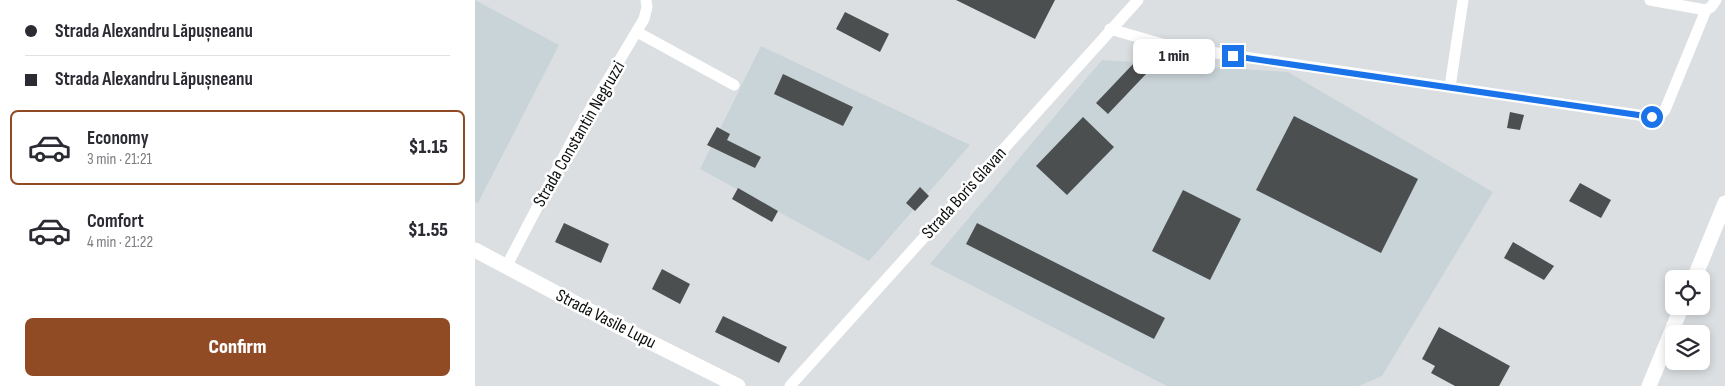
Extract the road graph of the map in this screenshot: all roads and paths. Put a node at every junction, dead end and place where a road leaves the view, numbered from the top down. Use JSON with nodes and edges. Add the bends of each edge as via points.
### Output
{"nodes":[{"id":1,"x":646,"y":0,"type":"edge"},
{"id":2,"x":1138,"y":0,"type":"edge"},
{"id":3,"x":1463,"y":0,"type":"edge"},
{"id":4,"x":1651,"y":0,"type":"edge"},
{"id":5,"x":1717,"y":0,"type":"edge"},
{"id":6,"x":1706,"y":10,"type":"junction"},
{"id":7,"x":1111,"y":29,"type":"junction"},
{"id":8,"x":637,"y":32,"type":"junction"},
{"id":9,"x":734,"y":85,"type":"dead end"},
{"id":10,"x":1450,"y":88,"type":"junction"},
{"id":11,"x":1725,"y":203,"type":"edge"},
{"id":12,"x":475,"y":250,"type":"edge"},
{"id":13,"x":506,"y":267,"type":"junction"},
{"id":14,"x":1697,"y":270,"type":"edge"},
{"id":15,"x":1678,"y":315,"type":"edge"},
{"id":16,"x":738,"y":386,"type":"edge"},
{"id":17,"x":790,"y":386,"type":"edge"},
{"id":18,"x":1649,"y":386,"type":"edge"}],
"edges":[{"from":1,"to":8,"type":"street","name":"Strada Constantin Negruzzi","via":[[644,19]]},
{"from":2,"to":7,"type":"street","name":"Strada Boris Glavan"},
{"from":3,"to":10,"type":"street"},
{"from":4,"to":6,"type":"street"},
{"from":5,"to":6,"type":"street"},
{"from":6,"to":10,"type":"street","via":[[1669,102],[1658,117]]},
{"from":7,"to":10,"type":"street","via":[[1169,46]]},
{"from":7,"to":17,"type":"street","name":"Strada Boris Glavan"},
{"from":8,"to":9,"type":"street"},
{"from":8,"to":13,"type":"street","name":"Strada Constantin Negruzzi","via":[[575,135]]},
{"from":11,"to":14,"type":"main road"},
{"from":12,"to":13,"type":"main road","name":"Strada Vasile Lupu"},
{"from":13,"to":16,"type":"main road","name":"Strada Vasile Lupu"},
{"from":15,"to":18,"type":"main road"}]}
